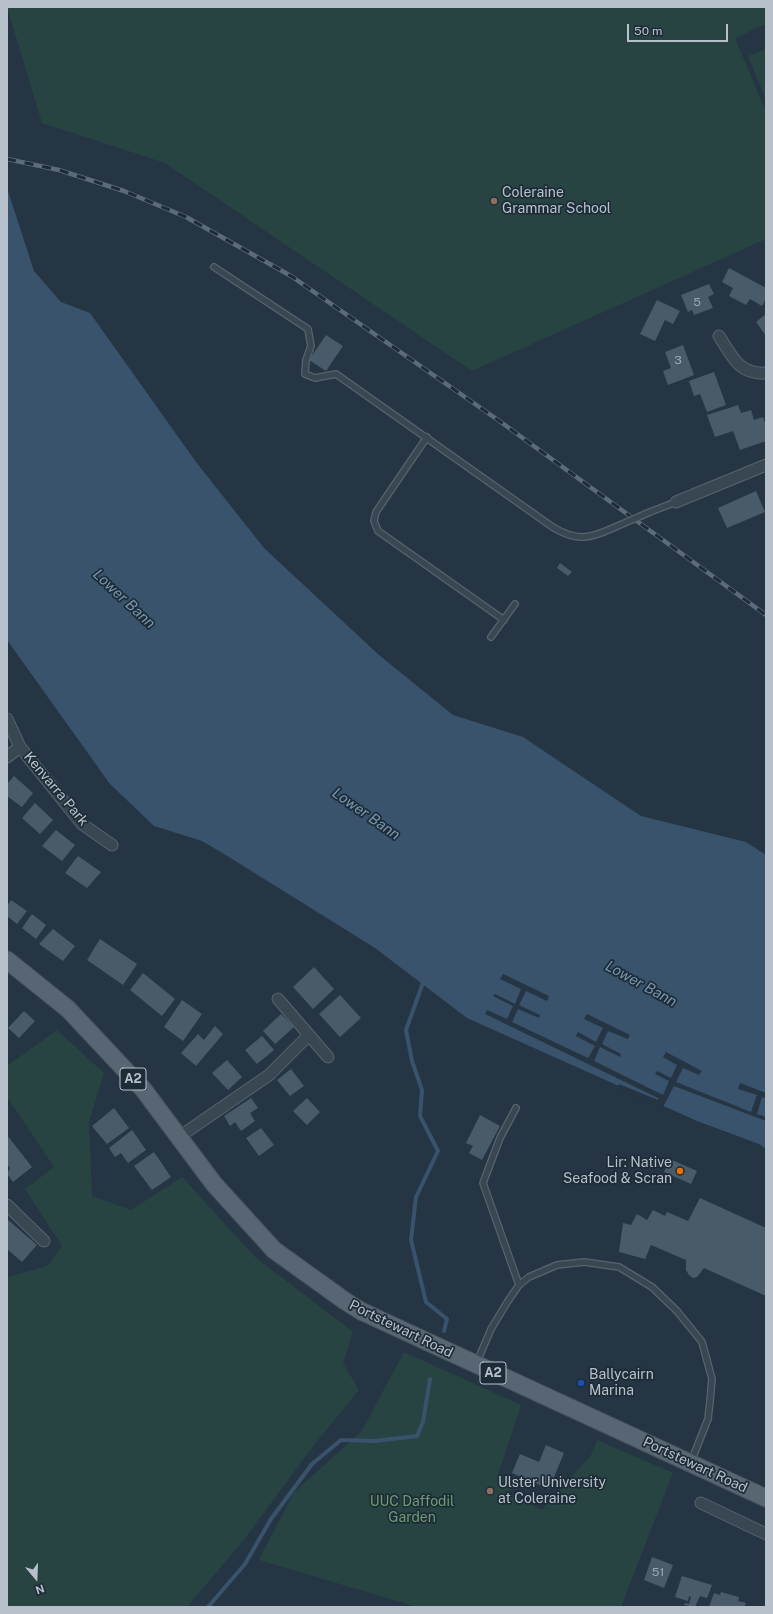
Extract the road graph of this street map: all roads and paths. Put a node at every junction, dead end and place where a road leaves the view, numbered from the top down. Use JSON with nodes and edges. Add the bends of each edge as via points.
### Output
{"nodes":[{"id":1,"x":214,"y":267,"type":"dead end"},
{"id":2,"x":719,"y":336,"type":"dead end"},
{"id":3,"x":766,"y":373,"type":"edge"},
{"id":4,"x":427,"y":437,"type":"junction"},
{"id":5,"x":766,"y":464,"type":"edge"},
{"id":6,"x":676,"y":502,"type":"joint"},
{"id":7,"x":515,"y":604,"type":"dead end"},
{"id":8,"x":504,"y":620,"type":"junction"},
{"id":9,"x":491,"y":637,"type":"dead end"},
{"id":10,"x":7,"y":719,"type":"edge"},
{"id":11,"x":20,"y":747,"type":"junction"},
{"id":12,"x":7,"y":757,"type":"edge"},
{"id":13,"x":112,"y":845,"type":"dead end"},
{"id":14,"x":7,"y":960,"type":"edge"},
{"id":15,"x":278,"y":999,"type":"dead end"},
{"id":16,"x":309,"y":1035,"type":"junction"},
{"id":17,"x":328,"y":1057,"type":"dead end"},
{"id":18,"x":516,"y":1108,"type":"dead end"},
{"id":19,"x":179,"y":1137,"type":"junction"},
{"id":20,"x":7,"y":1205,"type":"edge"},
{"id":21,"x":44,"y":1241,"type":"dead end"},
{"id":22,"x":518,"y":1285,"type":"junction"},
{"id":23,"x":475,"y":1365,"type":"junction"},
{"id":24,"x":690,"y":1464,"type":"junction"},
{"id":25,"x":766,"y":1498,"type":"edge"},
{"id":26,"x":701,"y":1503,"type":"dead end"},
{"id":27,"x":766,"y":1534,"type":"edge"}],
"edges":[{"from":1,"to":4,"type":"lane","via":[[308,329],[311,346],[305,374],[315,378],[336,374]]},
{"from":2,"to":3,"type":"street","via":[[736,363],[746,370]]},
{"from":4,"to":6,"type":"lane","bridge":true,"via":[[568,536],[598,535]]},
{"from":4,"to":8,"type":"lane","via":[[376,512],[374,522],[378,531]]},
{"from":5,"to":6,"type":"street"},
{"from":7,"to":8,"type":"lane"},
{"from":8,"to":9,"type":"lane"},
{"from":10,"to":11,"type":"street","name":"Kenvarra Park"},
{"from":11,"to":12,"type":"street","name":"Kenvarra Park"},
{"from":11,"to":13,"type":"street","name":"Kenvarra Park","via":[[82,824]]},
{"from":14,"to":19,"type":"main road","name":"Portstewart Road","number":"A2","via":[[68,1008],[143,1089]]},
{"from":15,"to":16,"type":"street"},
{"from":16,"to":17,"type":"street"},
{"from":16,"to":19,"type":"street","via":[[268,1075]]},
{"from":18,"to":22,"type":"lane","via":[[500,1138],[484,1182]]},
{"from":19,"to":23,"type":"main road","name":"Portstewart Road","number":"A2","via":[[214,1184],[274,1250],[361,1311]]},
{"from":20,"to":21,"type":"street"},
{"from":22,"to":23,"type":"lane","via":[[491,1329]]},
{"from":22,"to":24,"type":"lane","via":[[529,1277],[557,1265],[584,1262],[619,1267],[652,1287],[677,1311],[702,1342],[712,1379],[708,1419]]},
{"from":23,"to":24,"type":"main road","name":"Portstewart Road","number":"A2"},
{"from":24,"to":25,"type":"main road","name":"Portstewart Road","number":"A2"},
{"from":26,"to":27,"type":"street"}]}
